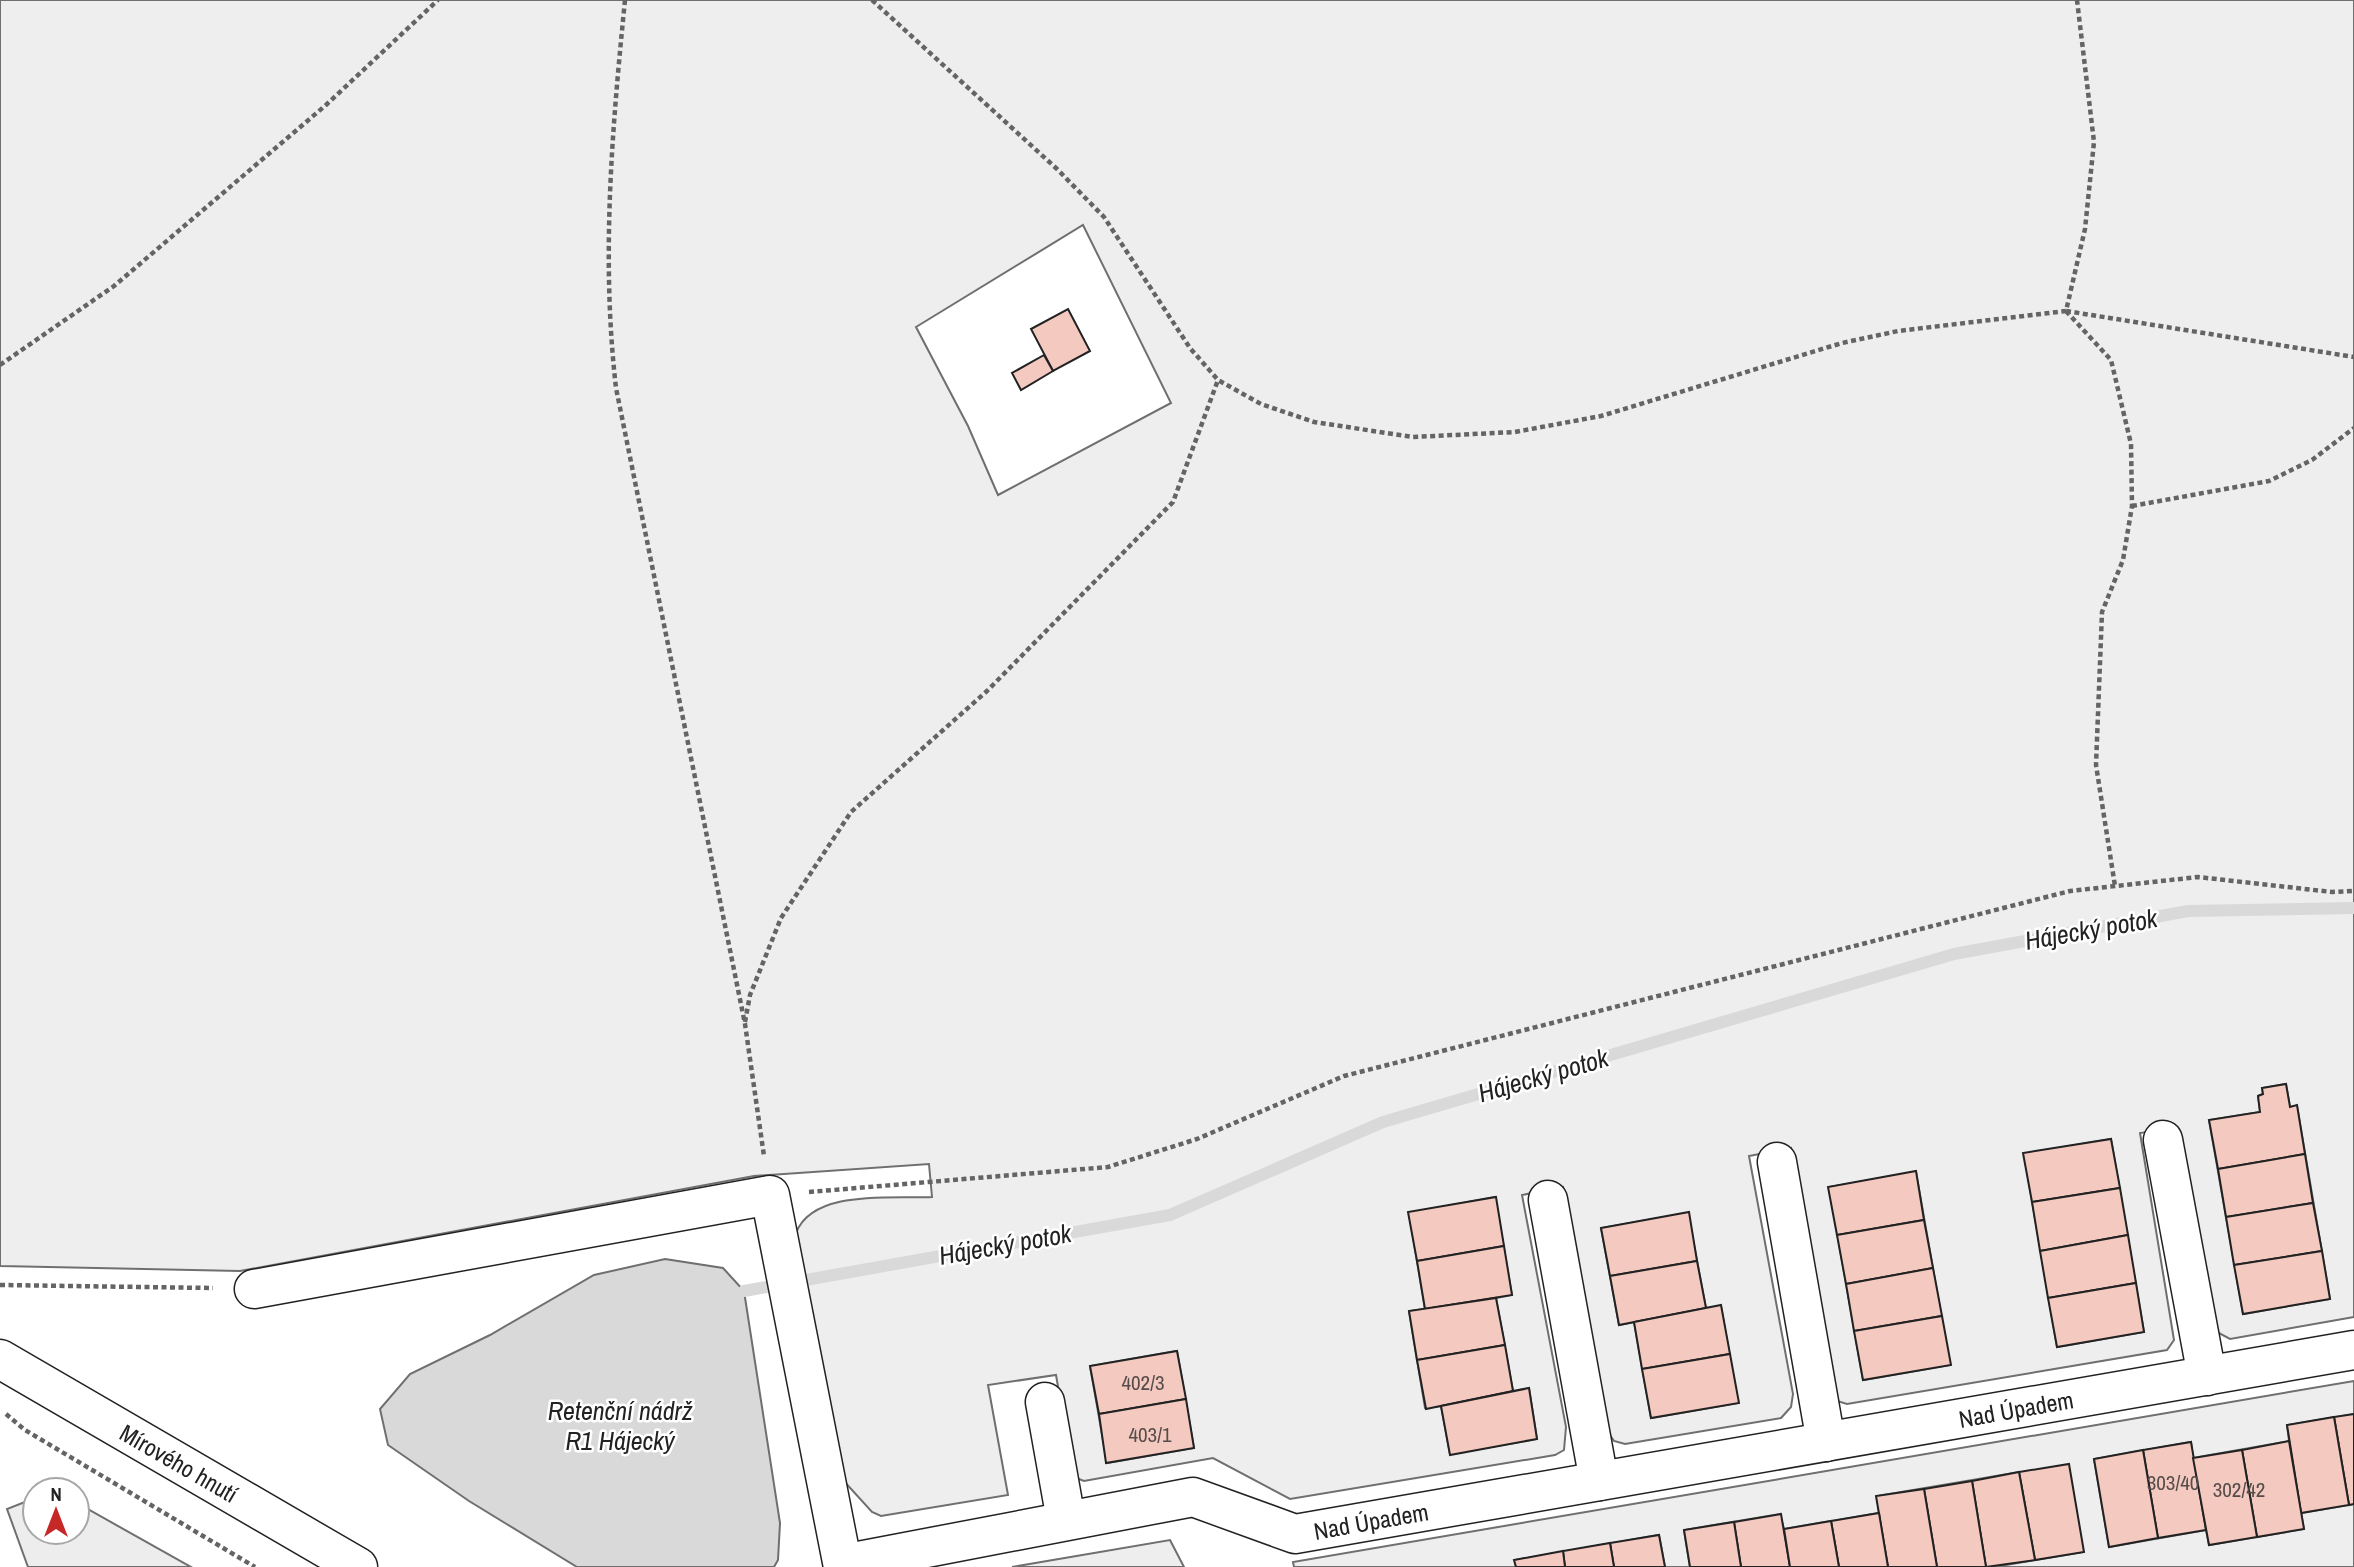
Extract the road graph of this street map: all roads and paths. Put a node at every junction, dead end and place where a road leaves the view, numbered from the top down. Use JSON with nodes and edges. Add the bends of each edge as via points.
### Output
{"nodes":[{"id":1,"x":438,"y":0,"type":"edge"},
{"id":2,"x":625,"y":0,"type":"edge"},
{"id":3,"x":872,"y":0,"type":"edge"},
{"id":4,"x":2077,"y":0,"type":"edge"},
{"id":5,"x":2066,"y":311,"type":"junction"},
{"id":6,"x":2354,"y":357,"type":"edge"},
{"id":7,"x":0,"y":365,"type":"edge"},
{"id":8,"x":1218,"y":380,"type":"junction"},
{"id":9,"x":2354,"y":428,"type":"edge"},
{"id":10,"x":2132,"y":506,"type":"junction"},
{"id":11,"x":2115,"y":886,"type":"junction"},
{"id":12,"x":2354,"y":891,"type":"edge"},
{"id":13,"x":745,"y":1024,"type":"junction"},
{"id":14,"x":2163,"y":1140,"type":"dead end"},
{"id":15,"x":1777,"y":1162,"type":"dead end"},
{"id":16,"x":770,"y":1195,"type":"junction"},
{"id":17,"x":1548,"y":1200,"type":"dead end"},
{"id":18,"x":0,"y":1285,"type":"edge"},
{"id":19,"x":254,"y":1289,"type":"joint"},
{"id":20,"x":2354,"y":1350,"type":"edge"},
{"id":21,"x":0,"y":1359,"type":"edge"},
{"id":22,"x":2207,"y":1376,"type":"junction"},
{"id":23,"x":1045,"y":1402,"type":"dead end"},
{"id":24,"x":0,"y":1409,"type":"edge"},
{"id":25,"x":1826,"y":1442,"type":"junction"},
{"id":26,"x":1599,"y":1481,"type":"junction"},
{"id":27,"x":1066,"y":1520,"type":"junction"},
{"id":28,"x":843,"y":1565,"type":"edge"},
{"id":29,"x":255,"y":1567,"type":"edge"},
{"id":30,"x":358,"y":1567,"type":"edge"}],
"edges":[{"from":1,"to":7,"type":"path","via":[[326,105],[114,286]]},
{"from":2,"to":13,"type":"path","via":[[609,165],[608,317],[614,376]]},
{"from":3,"to":8,"type":"path","via":[[1104,217],[1190,348]]},
{"from":4,"to":5,"type":"path","via":[[2094,142],[2085,229]]},
{"from":5,"to":6,"type":"path"},
{"from":5,"to":8,"type":"path","via":[[1898,331],[1842,343],[1601,416],[1515,432],[1413,437],[1314,422],[1261,404]]},
{"from":5,"to":10,"type":"path","via":[[2110,360],[2131,444]]},
{"from":8,"to":13,"type":"path","via":[[1173,502],[987,691],[851,812],[781,918],[750,995]]},
{"from":9,"to":10,"type":"path","via":[[2312,460],[2269,481]]},
{"from":10,"to":11,"type":"path","via":[[2123,560],[2102,612],[2096,765]]},
{"from":11,"to":12,"type":"path","via":[[2198,877]]},
{"from":11,"to":16,"type":"path","via":[[2070,891],[1344,1076],[1197,1139],[1108,1167]]},
{"from":13,"to":16,"type":"path"},
{"from":14,"to":22,"type":"street"},
{"from":15,"to":25,"type":"street"},
{"from":16,"to":19,"type":"street"},
{"from":16,"to":28,"type":"street"},
{"from":17,"to":26,"type":"street"},
{"from":18,"to":19,"type":"path"},
{"from":20,"to":22,"type":"street","name":"Nad Úpadem"},
{"from":21,"to":30,"type":"street","name":"Mírového hnutí"},
{"from":22,"to":25,"type":"street","name":"Nad Úpadem"},
{"from":23,"to":27,"type":"street"},
{"from":24,"to":29,"type":"path","via":[[25,1430]]},
{"from":25,"to":26,"type":"street","name":"Nad Úpadem"},
{"from":26,"to":27,"type":"street","name":"Nad Úpadem","via":[[1295,1534],[1193,1497]]},
{"from":27,"to":28,"type":"street","name":"Nad Úpadem"}]}
